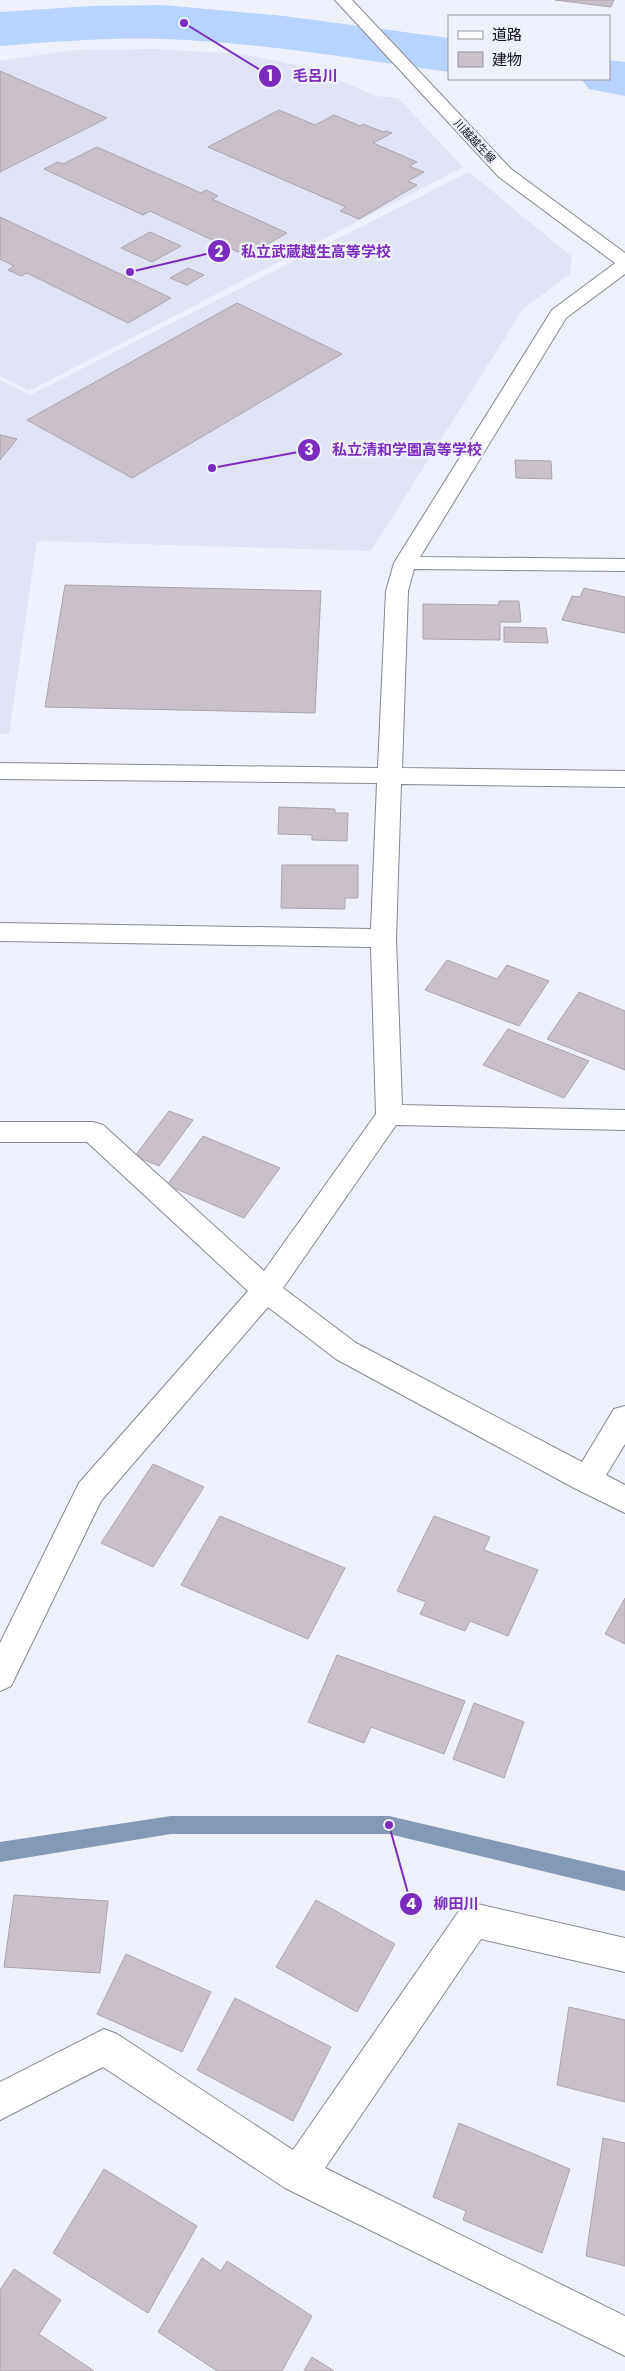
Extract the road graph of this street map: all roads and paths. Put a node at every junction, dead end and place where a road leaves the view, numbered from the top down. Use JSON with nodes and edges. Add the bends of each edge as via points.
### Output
{"nodes":[{"id":1,"x":343,"y":0,"type":"edge"},
{"id":2,"x":625,"y":264,"type":"edge"},
{"id":3,"x":405,"y":563,"type":"junction"},
{"id":4,"x":625,"y":565,"type":"edge"},
{"id":5,"x":0,"y":771,"type":"edge"},
{"id":6,"x":390,"y":776,"type":"junction"},
{"id":7,"x":621,"y":777,"type":"edge"},
{"id":8,"x":0,"y":932,"type":"edge"},
{"id":9,"x":384,"y":938,"type":"junction"},
{"id":10,"x":389,"y":1115,"type":"junction"},
{"id":11,"x":625,"y":1120,"type":"edge"},
{"id":12,"x":0,"y":1132,"type":"edge"},
{"id":13,"x":266,"y":1290,"type":"junction"},
{"id":14,"x":625,"y":1418,"type":"edge"},
{"id":15,"x":587,"y":1480,"type":"junction"},
{"id":16,"x":625,"y":1500,"type":"edge"},
{"id":17,"x":0,"y":1676,"type":"edge"},
{"id":18,"x":625,"y":1955,"type":"edge"},
{"id":19,"x":0,"y":2102,"type":"edge"},
{"id":20,"x":298,"y":2175,"type":"junction"},
{"id":21,"x":625,"y":2337,"type":"edge"}],
"edges":[{"from":1,"to":2,"type":"street","name":"川越越生線","via":[[504,173]]},
{"from":2,"to":3,"type":"street","via":[[559,314]]},
{"from":3,"to":4,"type":"street"},
{"from":3,"to":6,"type":"street","via":[[397,591]]},
{"from":5,"to":6,"type":"street"},
{"from":6,"to":7,"type":"street"},
{"from":6,"to":9,"type":"street"},
{"from":8,"to":9,"type":"street"},
{"from":9,"to":10,"type":"street"},
{"from":10,"to":11,"type":"street"},
{"from":10,"to":13,"type":"street"},
{"from":12,"to":13,"type":"street","via":[[94,1132]]},
{"from":13,"to":15,"type":"street","via":[[346,1351]]},
{"from":13,"to":17,"type":"street","via":[[90,1492]]},
{"from":14,"to":15,"type":"street"},
{"from":15,"to":16,"type":"street"},
{"from":18,"to":20,"type":"street","via":[[473,1920]]},
{"from":19,"to":20,"type":"street","via":[[104,2047]]},
{"from":20,"to":21,"type":"street"}]}
